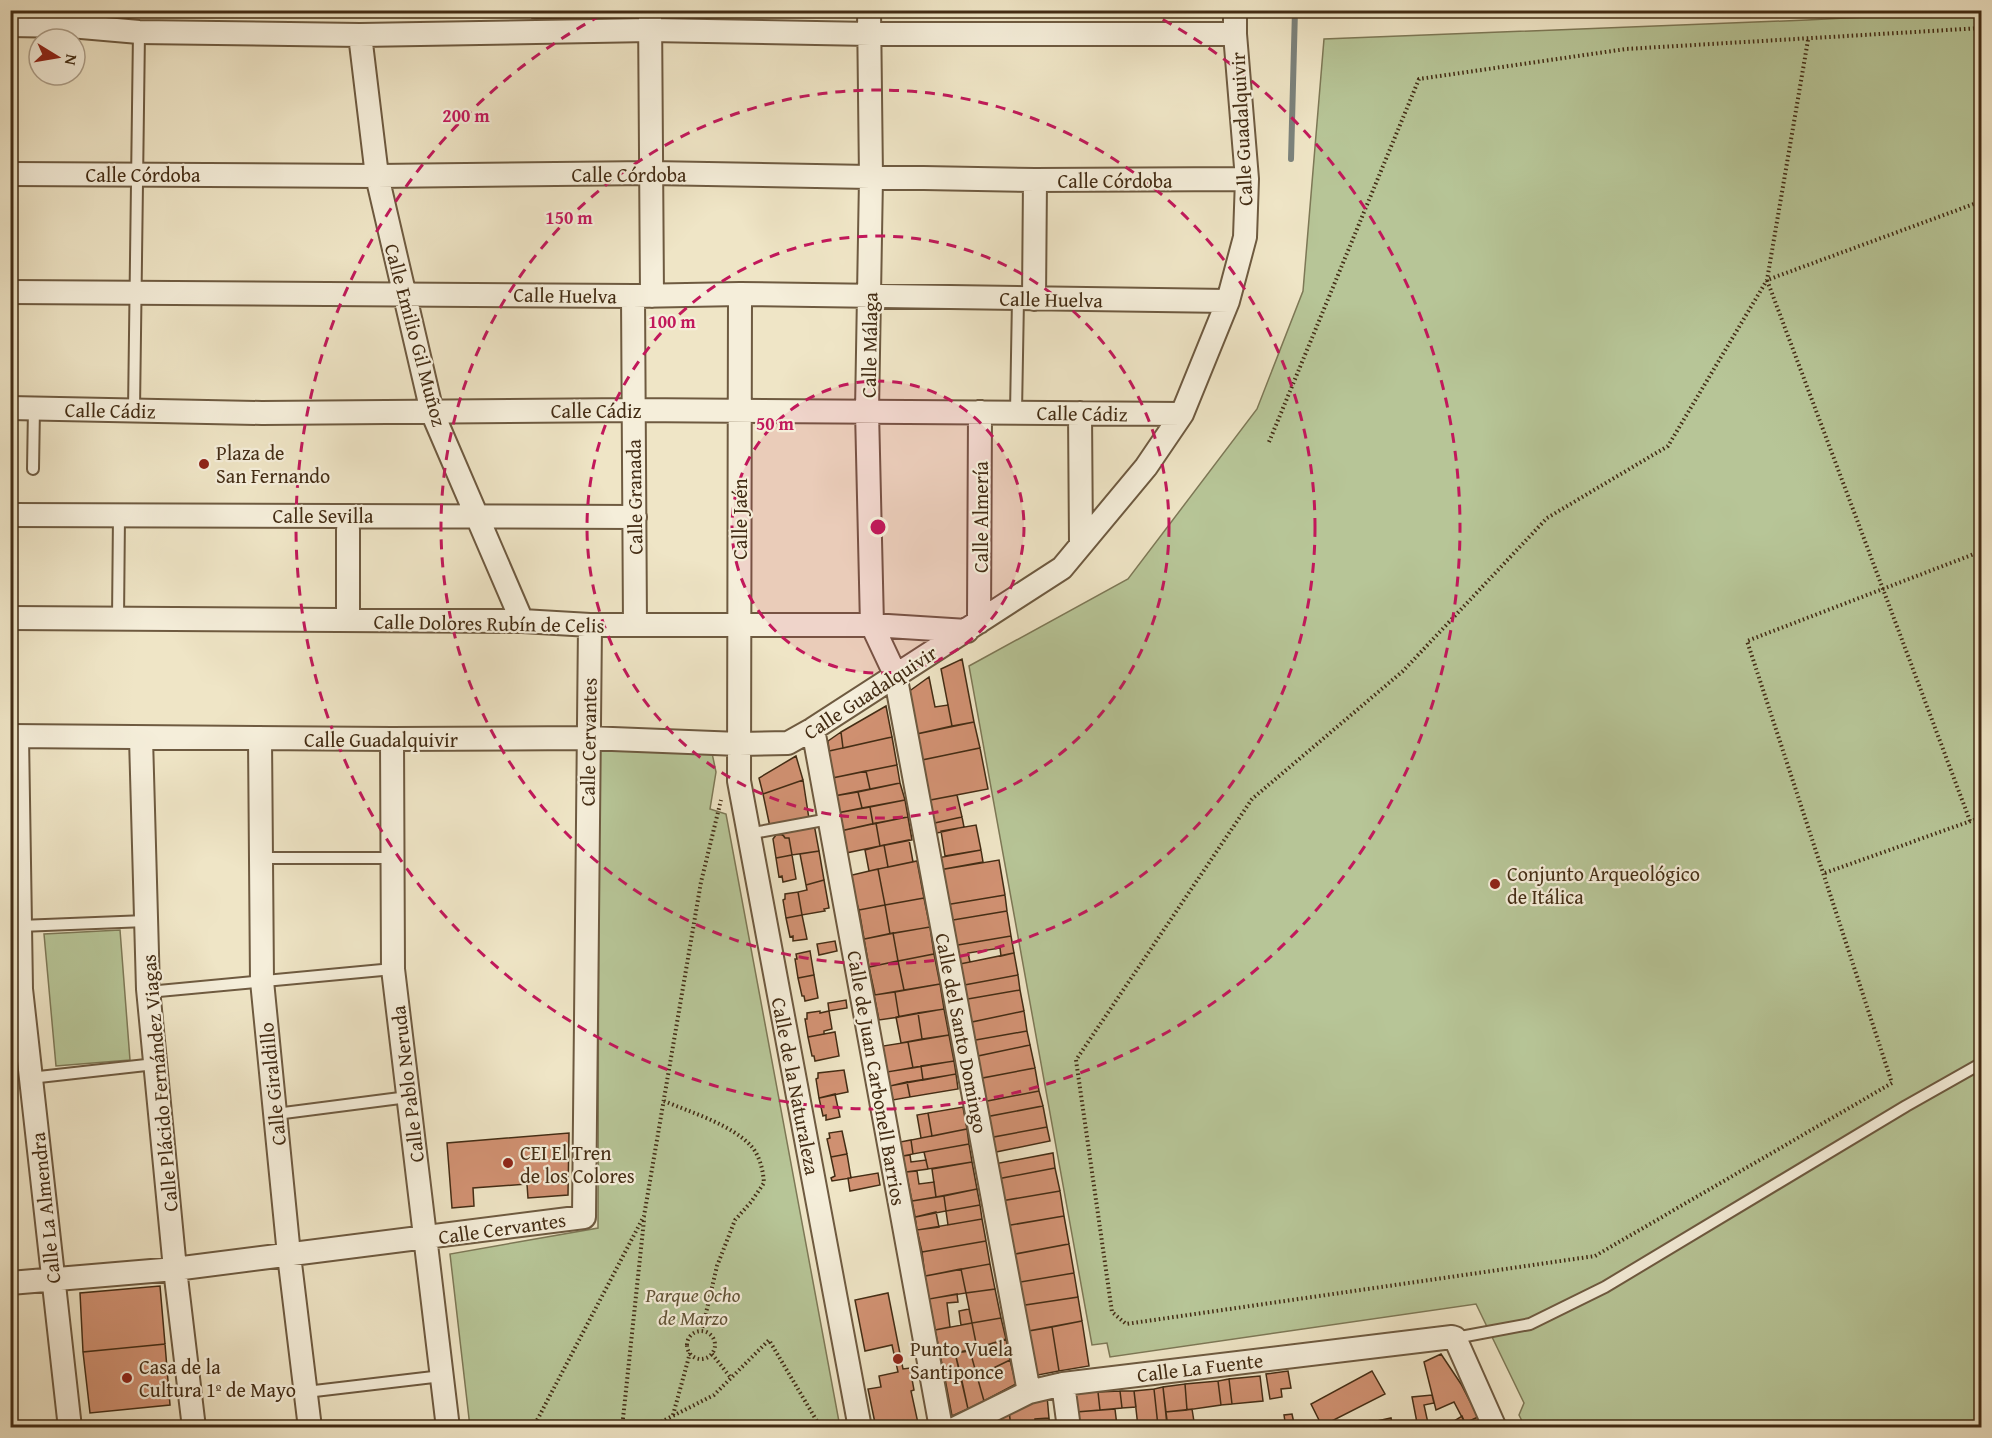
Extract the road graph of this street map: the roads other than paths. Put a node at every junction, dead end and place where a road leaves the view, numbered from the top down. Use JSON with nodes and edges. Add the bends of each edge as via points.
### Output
{"nodes":[{"id":1,"x":869,"y":10,"type":"edge"},
{"id":2,"x":1235,"y":10,"type":"edge"},
{"id":3,"x":72,"y":18,"type":"edge"},
{"id":4,"x":650,"y":20,"type":"edge"},
{"id":5,"x":183,"y":21,"type":"edge"},
{"id":6,"x":10,"y":25,"type":"edge"},
{"id":7,"x":139,"y":32,"type":"junction"},
{"id":8,"x":870,"y":34,"type":"junction"},
{"id":9,"x":1235,"y":34,"type":"junction"},
{"id":10,"x":360,"y":35,"type":"junction"},
{"id":11,"x":651,"y":173,"type":"junction"},
{"id":12,"x":10,"y":174,"type":"edge"},
{"id":13,"x":137,"y":174,"type":"junction"},
{"id":14,"x":377,"y":176,"type":"junction"},
{"id":15,"x":871,"y":177,"type":"junction"},
{"id":16,"x":1247,"y":179,"type":"junction"},
{"id":17,"x":1035,"y":180,"type":"junction"},
{"id":18,"x":10,"y":292,"type":"edge"},
{"id":19,"x":137,"y":294,"type":"junction"},
{"id":20,"x":404,"y":294,"type":"junction"},
{"id":21,"x":740,"y":294,"type":"junction"},
{"id":22,"x":642,"y":296,"type":"junction"},
{"id":23,"x":870,"y":298,"type":"junction"},
{"id":24,"x":1026,"y":299,"type":"junction"},
{"id":25,"x":1228,"y":301,"type":"junction"},
{"id":26,"x":10,"y":408,"type":"edge"},
{"id":27,"x":34,"y":408,"type":"junction"},
{"id":28,"x":134,"y":410,"type":"junction"},
{"id":29,"x":633,"y":410,"type":"junction"},
{"id":30,"x":867,"y":411,"type":"junction"},
{"id":31,"x":432,"y":412,"type":"junction"},
{"id":32,"x":739,"y":412,"type":"junction"},
{"id":33,"x":980,"y":412,"type":"junction"},
{"id":34,"x":1016,"y":412,"type":"junction"},
{"id":35,"x":1080,"y":413,"type":"junction"},
{"id":36,"x":1182,"y":414,"type":"junction"},
{"id":37,"x":33,"y":469,"type":"dead end"},
{"id":38,"x":10,"y":515,"type":"edge"},
{"id":39,"x":119,"y":515,"type":"junction"},
{"id":40,"x":477,"y":516,"type":"junction"},
{"id":41,"x":635,"y":518,"type":"junction"},
{"id":42,"x":348,"y":530,"type":"dead end"},
{"id":43,"x":1081,"y":545,"type":"junction"},
{"id":44,"x":10,"y":618,"type":"edge"},
{"id":45,"x":118,"y":619,"type":"junction"},
{"id":46,"x":348,"y":620,"type":"junction"},
{"id":47,"x":522,"y":621,"type":"junction"},
{"id":48,"x":740,"y":624,"type":"junction"},
{"id":49,"x":590,"y":625,"type":"junction"},
{"id":50,"x":635,"y":625,"type":"junction"},
{"id":51,"x":872,"y":625,"type":"junction"},
{"id":52,"x":973,"y":627,"type":"junction"},
{"id":53,"x":895,"y":674,"type":"junction"},
{"id":54,"x":813,"y":729,"type":"junction"},
{"id":55,"x":14,"y":736,"type":"edge"},
{"id":56,"x":141,"y":738,"type":"junction"},
{"id":57,"x":260,"y":738,"type":"junction"},
{"id":58,"x":587,"y":738,"type":"junction"},
{"id":59,"x":392,"y":739,"type":"junction"},
{"id":60,"x":739,"y":744,"type":"junction"},
{"id":61,"x":829,"y":819,"type":"junction"},
{"id":62,"x":748,"y":834,"type":"junction"},
{"id":63,"x":261,"y":858,"type":"junction"},
{"id":64,"x":392,"y":858,"type":"junction"},
{"id":65,"x":146,"y":921,"type":"junction"},
{"id":66,"x":20,"y":926,"type":"junction"},
{"id":67,"x":393,"y":969,"type":"junction"},
{"id":68,"x":262,"y":981,"type":"junction"},
{"id":69,"x":148,"y":992,"type":"junction"},
{"id":70,"x":16,"y":1005,"type":"edge"},
{"id":71,"x":1982,"y":1064,"type":"edge"},
{"id":72,"x":155,"y":1065,"type":"junction"},
{"id":73,"x":30,"y":1078,"type":"junction"},
{"id":74,"x":408,"y":1097,"type":"junction"},
{"id":75,"x":276,"y":1114,"type":"junction"},
{"id":76,"x":425,"y":1238,"type":"junction"},
{"id":77,"x":289,"y":1255,"type":"junction"},
{"id":78,"x":176,"y":1269,"type":"junction"},
{"id":79,"x":52,"y":1279,"type":"junction"},
{"id":80,"x":10,"y":1283,"type":"edge"},
{"id":81,"x":1454,"y":1337,"type":"junction"},
{"id":82,"x":442,"y":1376,"type":"junction"},
{"id":83,"x":1063,"y":1384,"type":"junction"},
{"id":84,"x":306,"y":1392,"type":"junction"},
{"id":85,"x":1029,"y":1392,"type":"junction"},
{"id":86,"x":70,"y":1428,"type":"edge"},
{"id":87,"x":194,"y":1428,"type":"edge"},
{"id":88,"x":310,"y":1428,"type":"edge"},
{"id":89,"x":448,"y":1428,"type":"edge"},
{"id":90,"x":860,"y":1428,"type":"edge"},
{"id":91,"x":941,"y":1428,"type":"edge"},
{"id":92,"x":956,"y":1428,"type":"edge"},
{"id":93,"x":1069,"y":1428,"type":"edge"},
{"id":94,"x":1495,"y":1428,"type":"edge"}],
"edges":[{"from":1,"to":8,"type":"street","name":"Calle Málaga"},
{"from":2,"to":9,"type":"street","name":"Calle Guadalquivir"},
{"from":3,"to":6,"type":"street"},
{"from":3,"to":7,"type":"street"},
{"from":4,"to":8,"type":"street"},
{"from":4,"to":10,"type":"street"},
{"from":4,"to":11,"type":"street","name":"Calle Granada"},
{"from":5,"to":7,"type":"street"},
{"from":5,"to":10,"type":"street"},
{"from":7,"to":13,"type":"lane"},
{"from":8,"to":9,"type":"street"},
{"from":8,"to":15,"type":"street","name":"Calle Málaga"},
{"from":9,"to":16,"type":"street","name":"Calle Guadalquivir"},
{"from":10,"to":14,"type":"street","name":"Calle Emilio Gil Muñoz"},
{"from":11,"to":14,"type":"street","name":"Calle Córdoba"},
{"from":11,"to":15,"type":"street","name":"Calle Córdoba"},
{"from":11,"to":22,"type":"street","name":"Calle Granada"},
{"from":12,"to":13,"type":"street","name":"Calle Córdoba"},
{"from":13,"to":14,"type":"street","name":"Calle Córdoba"},
{"from":13,"to":19,"type":"lane"},
{"from":14,"to":20,"type":"street","name":"Calle Emilio Gil Muñoz"},
{"from":15,"to":17,"type":"street","name":"Calle Córdoba"},
{"from":15,"to":23,"type":"street","name":"Calle Málaga"},
{"from":16,"to":17,"type":"street","name":"Calle Córdoba"},
{"from":16,"to":25,"type":"street","name":"Calle Guadalquivir","via":[[1245,237]]},
{"from":17,"to":24,"type":"street"},
{"from":18,"to":19,"type":"street","name":"Calle Huelva"},
{"from":19,"to":20,"type":"street","name":"Calle Huelva"},
{"from":19,"to":28,"type":"lane"},
{"from":20,"to":22,"type":"street","name":"Calle Huelva"},
{"from":20,"to":31,"type":"street","name":"Calle Emilio Gil Muñoz"},
{"from":21,"to":22,"type":"street","name":"Calle Huelva"},
{"from":21,"to":23,"type":"street","name":"Calle Huelva"},
{"from":21,"to":32,"type":"street","name":"Calle Jaén"},
{"from":22,"to":29,"type":"street","name":"Calle Granada"},
{"from":23,"to":24,"type":"street","name":"Calle Huelva"},
{"from":23,"to":30,"type":"street","name":"Calle Málaga"},
{"from":24,"to":25,"type":"street","name":"Calle Huelva"},
{"from":24,"to":34,"type":"lane"},
{"from":25,"to":36,"type":"street","name":"Calle Guadalquivir"},
{"from":26,"to":27,"type":"street","name":"Calle Cádiz"},
{"from":27,"to":28,"type":"street","name":"Calle Cádiz"},
{"from":27,"to":37,"type":"lane"},
{"from":28,"to":31,"type":"street","name":"Calle Cádiz"},
{"from":29,"to":31,"type":"street","name":"Calle Cádiz"},
{"from":29,"to":32,"type":"street","name":"Calle Cádiz"},
{"from":29,"to":41,"type":"street","name":"Calle Granada"},
{"from":30,"to":32,"type":"street","name":"Calle Cádiz"},
{"from":30,"to":33,"type":"street","name":"Calle Cádiz"},
{"from":30,"to":51,"type":"street","name":"Calle Málaga"},
{"from":31,"to":40,"type":"street","name":"Calle Emilio Gil Muñoz"},
{"from":32,"to":48,"type":"street","name":"Calle Jaén"},
{"from":33,"to":34,"type":"street","name":"Calle Cádiz"},
{"from":33,"to":52,"type":"street","name":"Calle Almería"},
{"from":34,"to":35,"type":"street","name":"Calle Cádiz"},
{"from":35,"to":36,"type":"street","name":"Calle Cádiz"},
{"from":35,"to":43,"type":"street"},
{"from":36,"to":43,"type":"street","name":"Calle Guadalquivir","via":[[1146,467]]},
{"from":38,"to":39,"type":"street","name":"Calle Sevilla"},
{"from":39,"to":40,"type":"street","name":"Calle Sevilla"},
{"from":39,"to":45,"type":"lane"},
{"from":40,"to":41,"type":"street","name":"Calle Sevilla"},
{"from":40,"to":47,"type":"street","name":"Calle Emilio Gil Muñoz"},
{"from":41,"to":50,"type":"street","name":"Calle Granada"},
{"from":42,"to":46,"type":"street"},
{"from":43,"to":52,"type":"street","name":"Calle Guadalquivir","via":[[1062,568]]},
{"from":44,"to":45,"type":"street","name":"Calle Dolores Rubín de Celis"},
{"from":45,"to":46,"type":"street","name":"Calle Dolores Rubín de Celis"},
{"from":46,"to":47,"type":"street","name":"Calle Dolores Rubín de Celis"},
{"from":47,"to":49,"type":"street","name":"Calle Dolores Rubín de Celis"},
{"from":48,"to":50,"type":"street","name":"Calle Dolores Rubín de Celis"},
{"from":48,"to":51,"type":"street","name":"Calle Dolores Rubín de Celis"},
{"from":48,"to":60,"type":"street","name":"Calle Jaén"},
{"from":49,"to":50,"type":"street","name":"Calle Dolores Rubín de Celis"},
{"from":49,"to":58,"type":"street","name":"Calle Cervantes"},
{"from":51,"to":52,"type":"street","name":"Calle Dolores Rubín de Celis"},
{"from":51,"to":53,"type":"street","name":"Calle Málaga"},
{"from":52,"to":53,"type":"street","name":"Calle Guadalquivir"},
{"from":53,"to":54,"type":"street","name":"Calle Guadalquivir"},
{"from":53,"to":85,"type":"street","name":"Calle del Santo Domingo"},
{"from":54,"to":60,"type":"street","name":"Calle Guadalquivir","via":[[788,743]]},
{"from":54,"to":61,"type":"street","name":"Calle de Juan Carbonell Barrios"},
{"from":55,"to":56,"type":"street","name":"Calle Guadalquivir"},
{"from":55,"to":66,"type":"street","name":"Calle La Almendra"},
{"from":56,"to":57,"type":"street","name":"Calle Guadalquivir"},
{"from":56,"to":65,"type":"street","name":"Calle Plácido Fernández Viagas"},
{"from":57,"to":59,"type":"street","name":"Calle Guadalquivir"},
{"from":57,"to":63,"type":"street","name":"Calle Giraldillo"},
{"from":58,"to":59,"type":"street","name":"Calle Guadalquivir"},
{"from":58,"to":60,"type":"street","name":"Calle Guadalquivir"},
{"from":58,"to":76,"type":"street","name":"Calle Cervantes","via":[[584,1217]]},
{"from":59,"to":64,"type":"street","name":"Calle Pablo Neruda"},
{"from":60,"to":62,"type":"street","name":"Calle de la Naturaleza","via":[[739,781]]},
{"from":61,"to":62,"type":"lane"},
{"from":61,"to":91,"type":"street","name":"Calle de Juan Carbonell Barrios"},
{"from":62,"to":90,"type":"street","name":"Calle de la Naturaleza"},
{"from":63,"to":64,"type":"lane"},
{"from":63,"to":68,"type":"street","name":"Calle Giraldillo"},
{"from":64,"to":67,"type":"street","name":"Calle Pablo Neruda"},
{"from":65,"to":66,"type":"lane"},
{"from":65,"to":69,"type":"street","name":"Calle Plácido Fernández Viagas"},
{"from":66,"to":70,"type":"street","name":"Calle La Almendra"},
{"from":67,"to":68,"type":"lane"},
{"from":67,"to":74,"type":"street","name":"Calle Pablo Neruda"},
{"from":68,"to":69,"type":"lane"},
{"from":68,"to":75,"type":"street","name":"Calle Giraldillo"},
{"from":69,"to":72,"type":"street","name":"Calle Plácido Fernández Viagas"},
{"from":70,"to":73,"type":"street","name":"Calle La Almendra"},
{"from":71,"to":81,"type":"lane","via":[[1605,1287],[1530,1324]]},
{"from":72,"to":73,"type":"lane"},
{"from":72,"to":78,"type":"street","name":"Calle Plácido Fernández Viagas"},
{"from":73,"to":79,"type":"street","name":"Calle La Almendra"},
{"from":74,"to":75,"type":"lane"},
{"from":74,"to":76,"type":"street","name":"Calle Pablo Neruda"},
{"from":75,"to":77,"type":"street","name":"Calle Giraldillo"},
{"from":76,"to":77,"type":"street","name":"Calle Cervantes"},
{"from":76,"to":82,"type":"street","name":"Calle Pablo Neruda"},
{"from":77,"to":78,"type":"street","name":"Calle Cervantes"},
{"from":77,"to":84,"type":"street","name":"Calle Giraldillo"},
{"from":78,"to":79,"type":"street","name":"Calle Cervantes"},
{"from":78,"to":87,"type":"street","name":"Calle Plácido Fernández Viagas"},
{"from":79,"to":80,"type":"street","name":"Calle Cervantes"},
{"from":79,"to":86,"type":"street","name":"Calle La Almendra"},
{"from":81,"to":83,"type":"street","name":"Calle La Fuente"},
{"from":81,"to":94,"type":"street"},
{"from":82,"to":84,"type":"lane"},
{"from":82,"to":89,"type":"street","name":"Calle Pablo Neruda"},
{"from":83,"to":85,"type":"street","name":"Calle La Fuente"},
{"from":83,"to":93,"type":"street"},
{"from":84,"to":88,"type":"street","name":"Calle Giraldillo"},
{"from":85,"to":92,"type":"street","name":"Calle La Fuente"}]}
